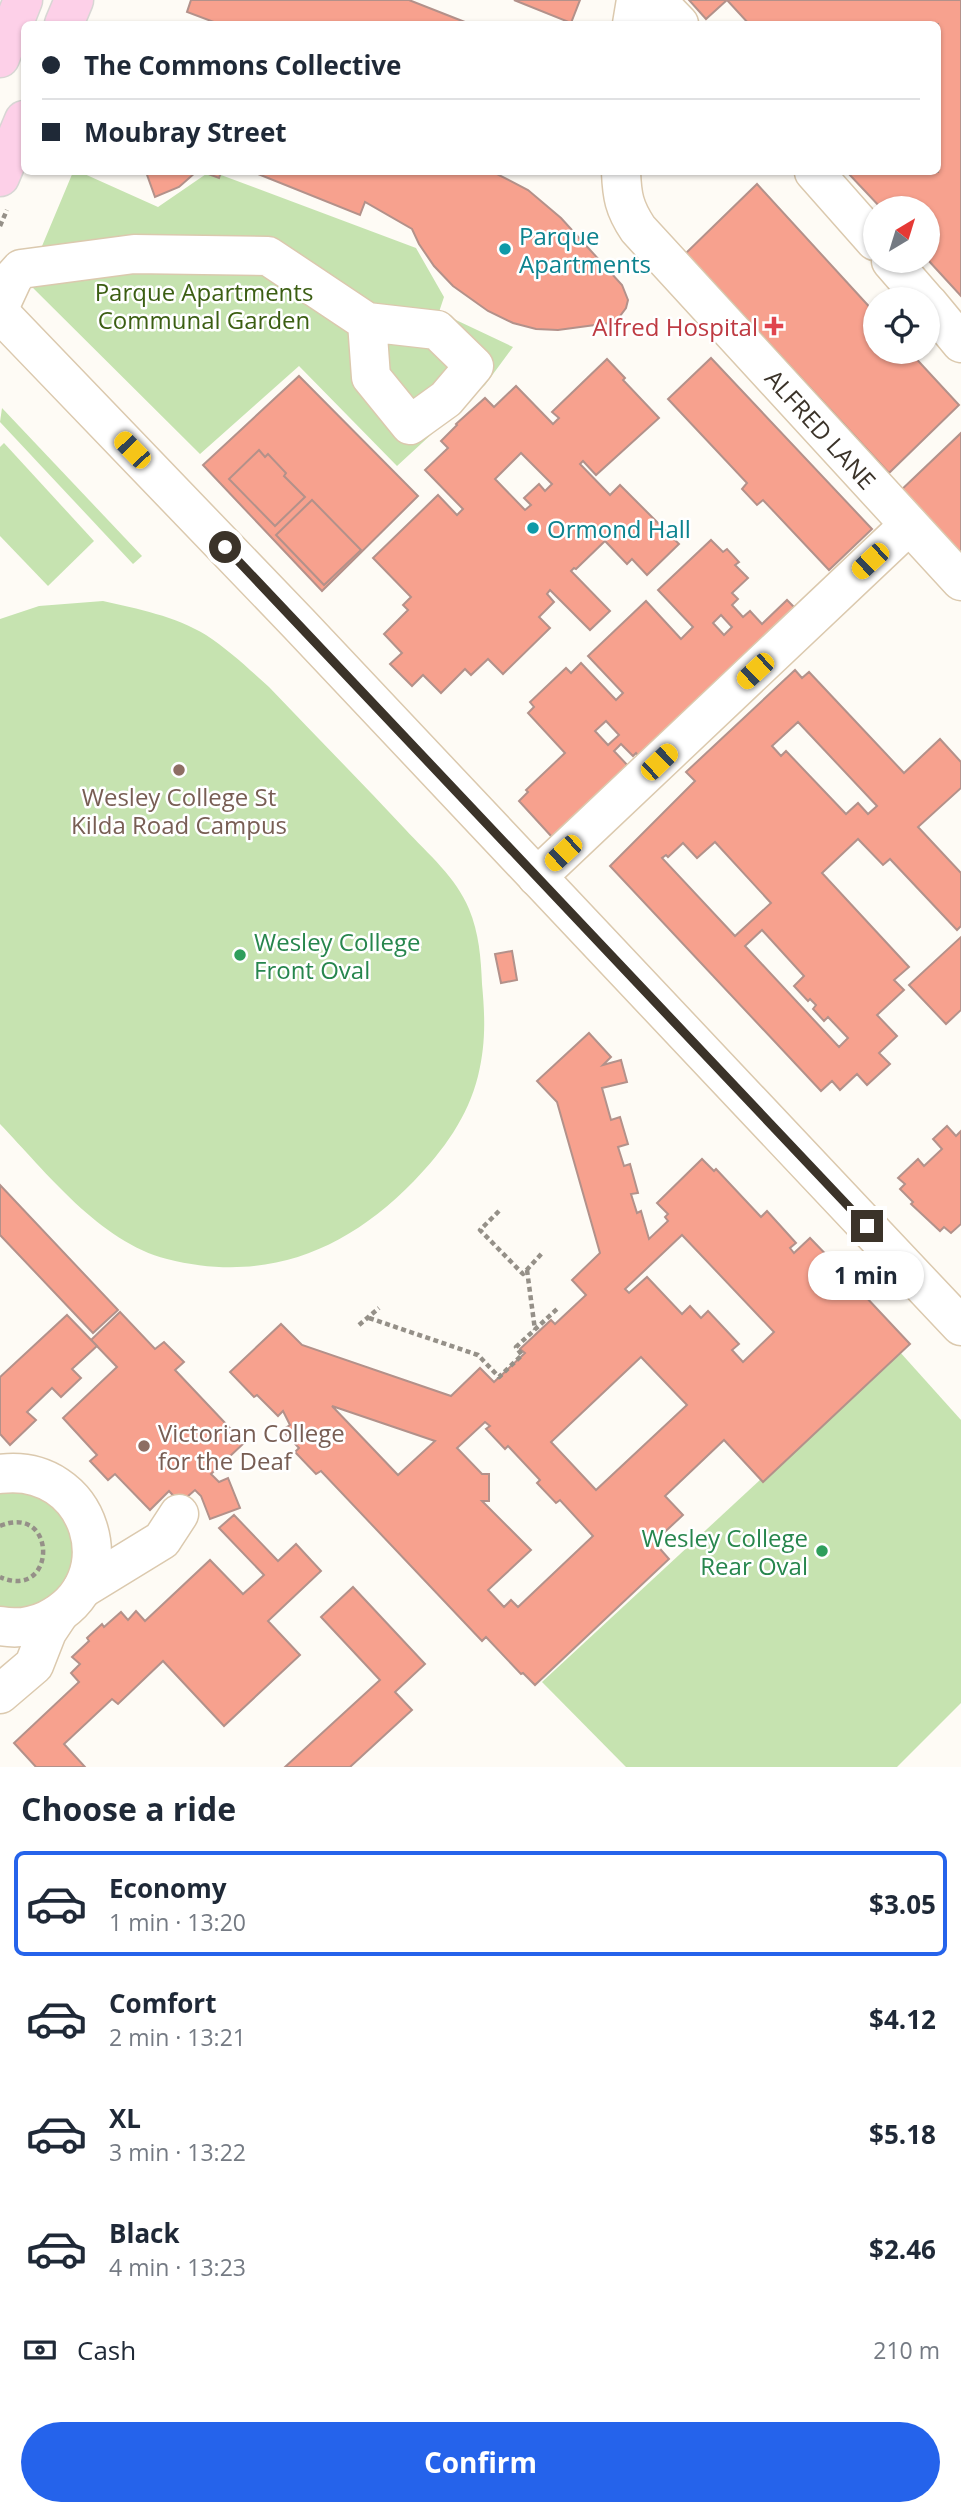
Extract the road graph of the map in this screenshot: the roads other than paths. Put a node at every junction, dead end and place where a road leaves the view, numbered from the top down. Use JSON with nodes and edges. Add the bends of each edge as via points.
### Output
{"nodes":[{"id":1,"x":23,"y":0,"type":"edge"},
{"id":2,"x":74,"y":0,"type":"edge"},
{"id":3,"x":636,"y":0,"type":"edge"},
{"id":4,"x":656,"y":0,"type":"edge"},
{"id":5,"x":65,"y":21,"type":"edge"},
{"id":6,"x":632,"y":21,"type":"edge"},
{"id":7,"x":676,"y":21,"type":"edge"},
{"id":8,"x":0,"y":58,"type":"edge"},
{"id":9,"x":21,"y":127,"type":"edge"},
{"id":10,"x":621,"y":175,"type":"edge"},
{"id":11,"x":817,"y":175,"type":"edge"},
{"id":12,"x":0,"y":177,"type":"edge"},
{"id":13,"x":863,"y":227,"type":"edge"},
{"id":14,"x":901,"y":273,"type":"edge"},
{"id":15,"x":914,"y":287,"type":"edge"},
{"id":16,"x":0,"y":306,"type":"edge"},
{"id":17,"x":0,"y":313,"type":"edge"},
{"id":18,"x":940,"y":318,"type":"edge"},
{"id":19,"x":368,"y":322,"type":"dead end"},
{"id":20,"x":961,"y":343,"type":"edge"},
{"id":21,"x":909,"y":525,"type":"junction"},
{"id":22,"x":961,"y":581,"type":"edge"},
{"id":23,"x":537,"y":877,"type":"junction"},
{"id":24,"x":961,"y":1326,"type":"edge"},
{"id":25,"x":0,"y":1474,"type":"edge"},
{"id":26,"x":179,"y":1514,"type":"dead end"},
{"id":27,"x":71,"y":1602,"type":"junction"},
{"id":28,"x":0,"y":1626,"type":"edge"},
{"id":29,"x":0,"y":1694,"type":"edge"}],
"edges":[{"from":1,"to":8,"type":"main road"},
{"from":2,"to":5,"type":"main road"},
{"from":3,"to":6,"type":"street"},
{"from":4,"to":7,"type":"street"},
{"from":9,"to":12,"type":"main road"},
{"from":10,"to":21,"type":"street","name":"ALFRED LANE","via":[[622,197],[638,229]]},
{"from":11,"to":13,"type":"street"},
{"from":14,"to":15,"type":"street"},
{"from":16,"to":19,"type":"street","via":[[21,269],[134,254],[268,256]]},
{"from":17,"to":23,"type":"street"},
{"from":18,"to":20,"type":"street"},
{"from":21,"to":22,"type":"street","name":"ALFRED LANE"},
{"from":21,"to":23,"type":"street"},
{"from":23,"to":24,"type":"street"},
{"from":25,"to":27,"type":"street","via":[[42,1477],[65,1491],[82,1512],[91,1537],[91,1564]]},
{"from":26,"to":27,"type":"street","via":[[162,1540]]},
{"from":27,"to":28,"type":"street","via":[[36,1625]]},
{"from":27,"to":29,"type":"street","via":[[47,1632],[34,1665]]}]}
